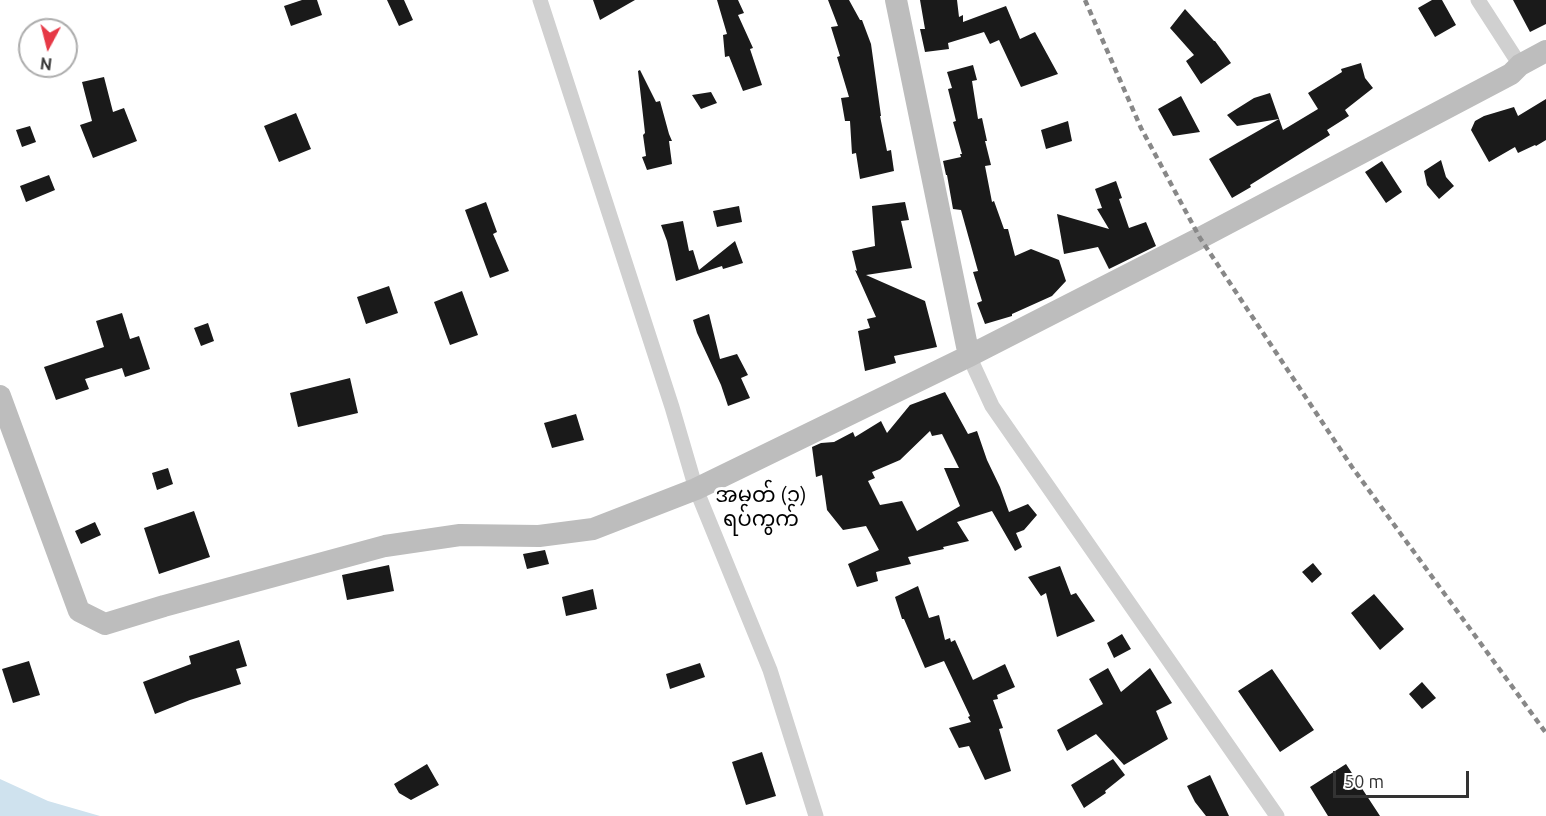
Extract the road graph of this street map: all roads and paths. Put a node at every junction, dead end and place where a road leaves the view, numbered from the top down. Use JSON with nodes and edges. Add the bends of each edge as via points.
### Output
{"nodes":[{"id":1,"x":540,"y":0,"type":"edge"},
{"id":2,"x":896,"y":0,"type":"edge"},
{"id":3,"x":1478,"y":0,"type":"edge"},
{"id":4,"x":1546,"y":51,"type":"edge"},
{"id":5,"x":1520,"y":65,"type":"junction"},
{"id":6,"x":969,"y":356,"type":"junction"},
{"id":7,"x":0,"y":396,"type":"edge"},
{"id":8,"x":696,"y":489,"type":"junction"},
{"id":9,"x":816,"y":816,"type":"edge"},
{"id":10,"x":1277,"y":816,"type":"edge"}],
"edges":[{"from":1,"to":8,"type":"street"},
{"from":2,"to":6,"type":"street"},
{"from":3,"to":5,"type":"street"},
{"from":4,"to":5,"type":"street"},
{"from":5,"to":6,"type":"street","via":[[1511,74]]},
{"from":6,"to":8,"type":"street"},
{"from":6,"to":10,"type":"street","via":[[992,406]]},
{"from":7,"to":8,"type":"street","via":[[79,611],[105,624],[385,546],[460,535],[539,536],[593,529]]},
{"from":8,"to":9,"type":"street","via":[[770,670]]}]}
